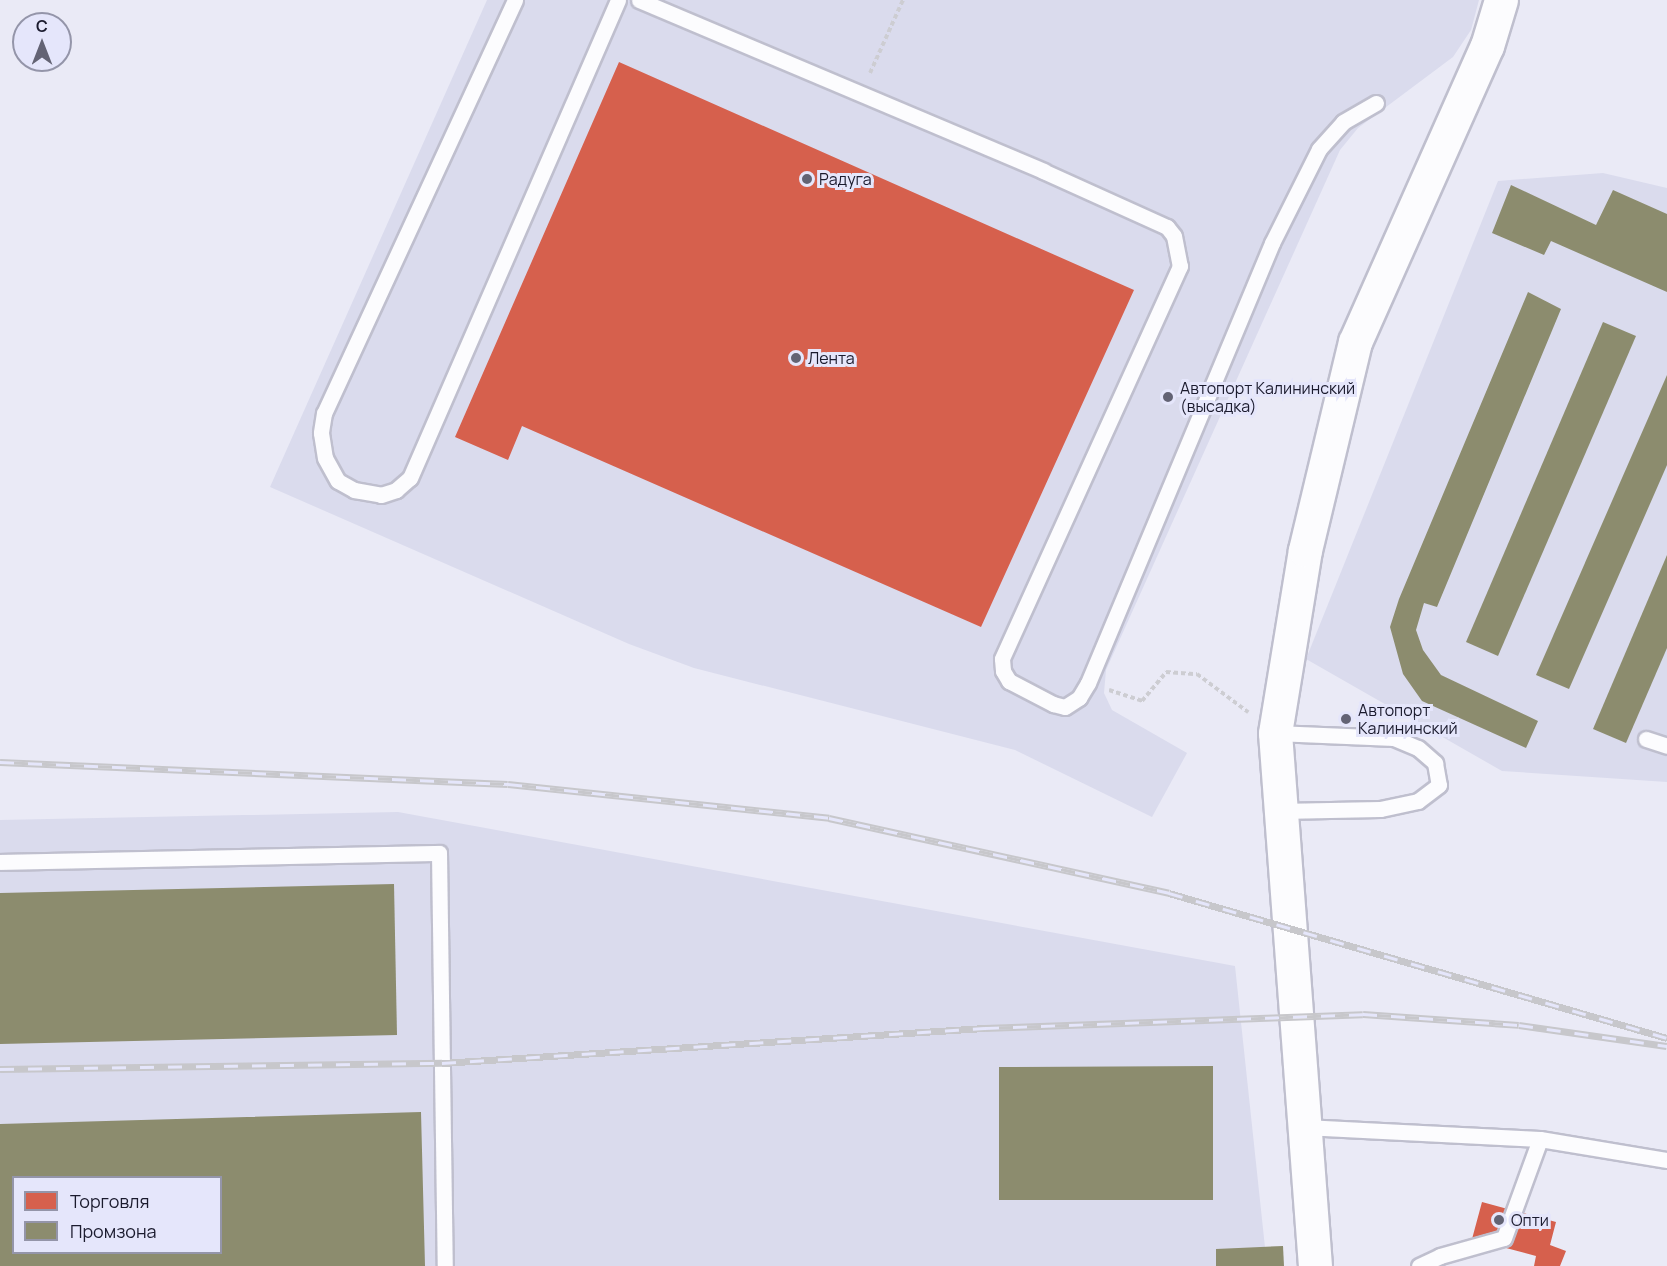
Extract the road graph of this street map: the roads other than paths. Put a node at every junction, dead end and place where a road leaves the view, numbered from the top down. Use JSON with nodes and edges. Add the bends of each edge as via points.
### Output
{"nodes":[{"id":1,"x":515,"y":0,"type":"edge"},
{"id":2,"x":618,"y":0,"type":"edge"},
{"id":3,"x":639,"y":0,"type":"edge"},
{"id":4,"x":1501,"y":0,"type":"edge"},
{"id":5,"x":1376,"y":104,"type":"dead end"},
{"id":6,"x":1275,"y":733,"type":"junction"},
{"id":7,"x":1646,"y":739,"type":"dead end"},
{"id":8,"x":1667,"y":746,"type":"edge"},
{"id":9,"x":1280,"y":811,"type":"junction"},
{"id":10,"x":0,"y":862,"type":"edge"},
{"id":11,"x":1304,"y":1127,"type":"junction"},
{"id":12,"x":1540,"y":1139,"type":"junction"},
{"id":13,"x":1667,"y":1160,"type":"edge"},
{"id":14,"x":445,"y":1266,"type":"edge"},
{"id":15,"x":1315,"y":1266,"type":"edge"},
{"id":16,"x":1419,"y":1266,"type":"edge"}],
"edges":[{"from":1,"to":2,"type":"lane","via":[[324,413],[321,433],[325,458],[338,481],[354,490],[381,495],[396,490],[410,478]]},
{"from":3,"to":5,"type":"lane","via":[[1167,227],[1179,251],[1180,266],[1002,659],[1009,681],[1053,704],[1073,704],[1088,683],[1272,243],[1319,149],[1343,122]]},
{"from":4,"to":6,"type":"street","via":[[1487,46],[1355,342],[1305,550]]},
{"from":6,"to":9,"type":"street"},
{"from":6,"to":9,"type":"lane","via":[[1394,738],[1418,748],[1435,763],[1438,785],[1418,801],[1380,809]]},
{"from":7,"to":8,"type":"lane"},
{"from":9,"to":11,"type":"street"},
{"from":10,"to":14,"type":"lane","via":[[439,853]]},
{"from":11,"to":12,"type":"lane"},
{"from":11,"to":15,"type":"street"},
{"from":12,"to":13,"type":"lane"},
{"from":12,"to":16,"type":"lane","via":[[1504,1238]]}]}
